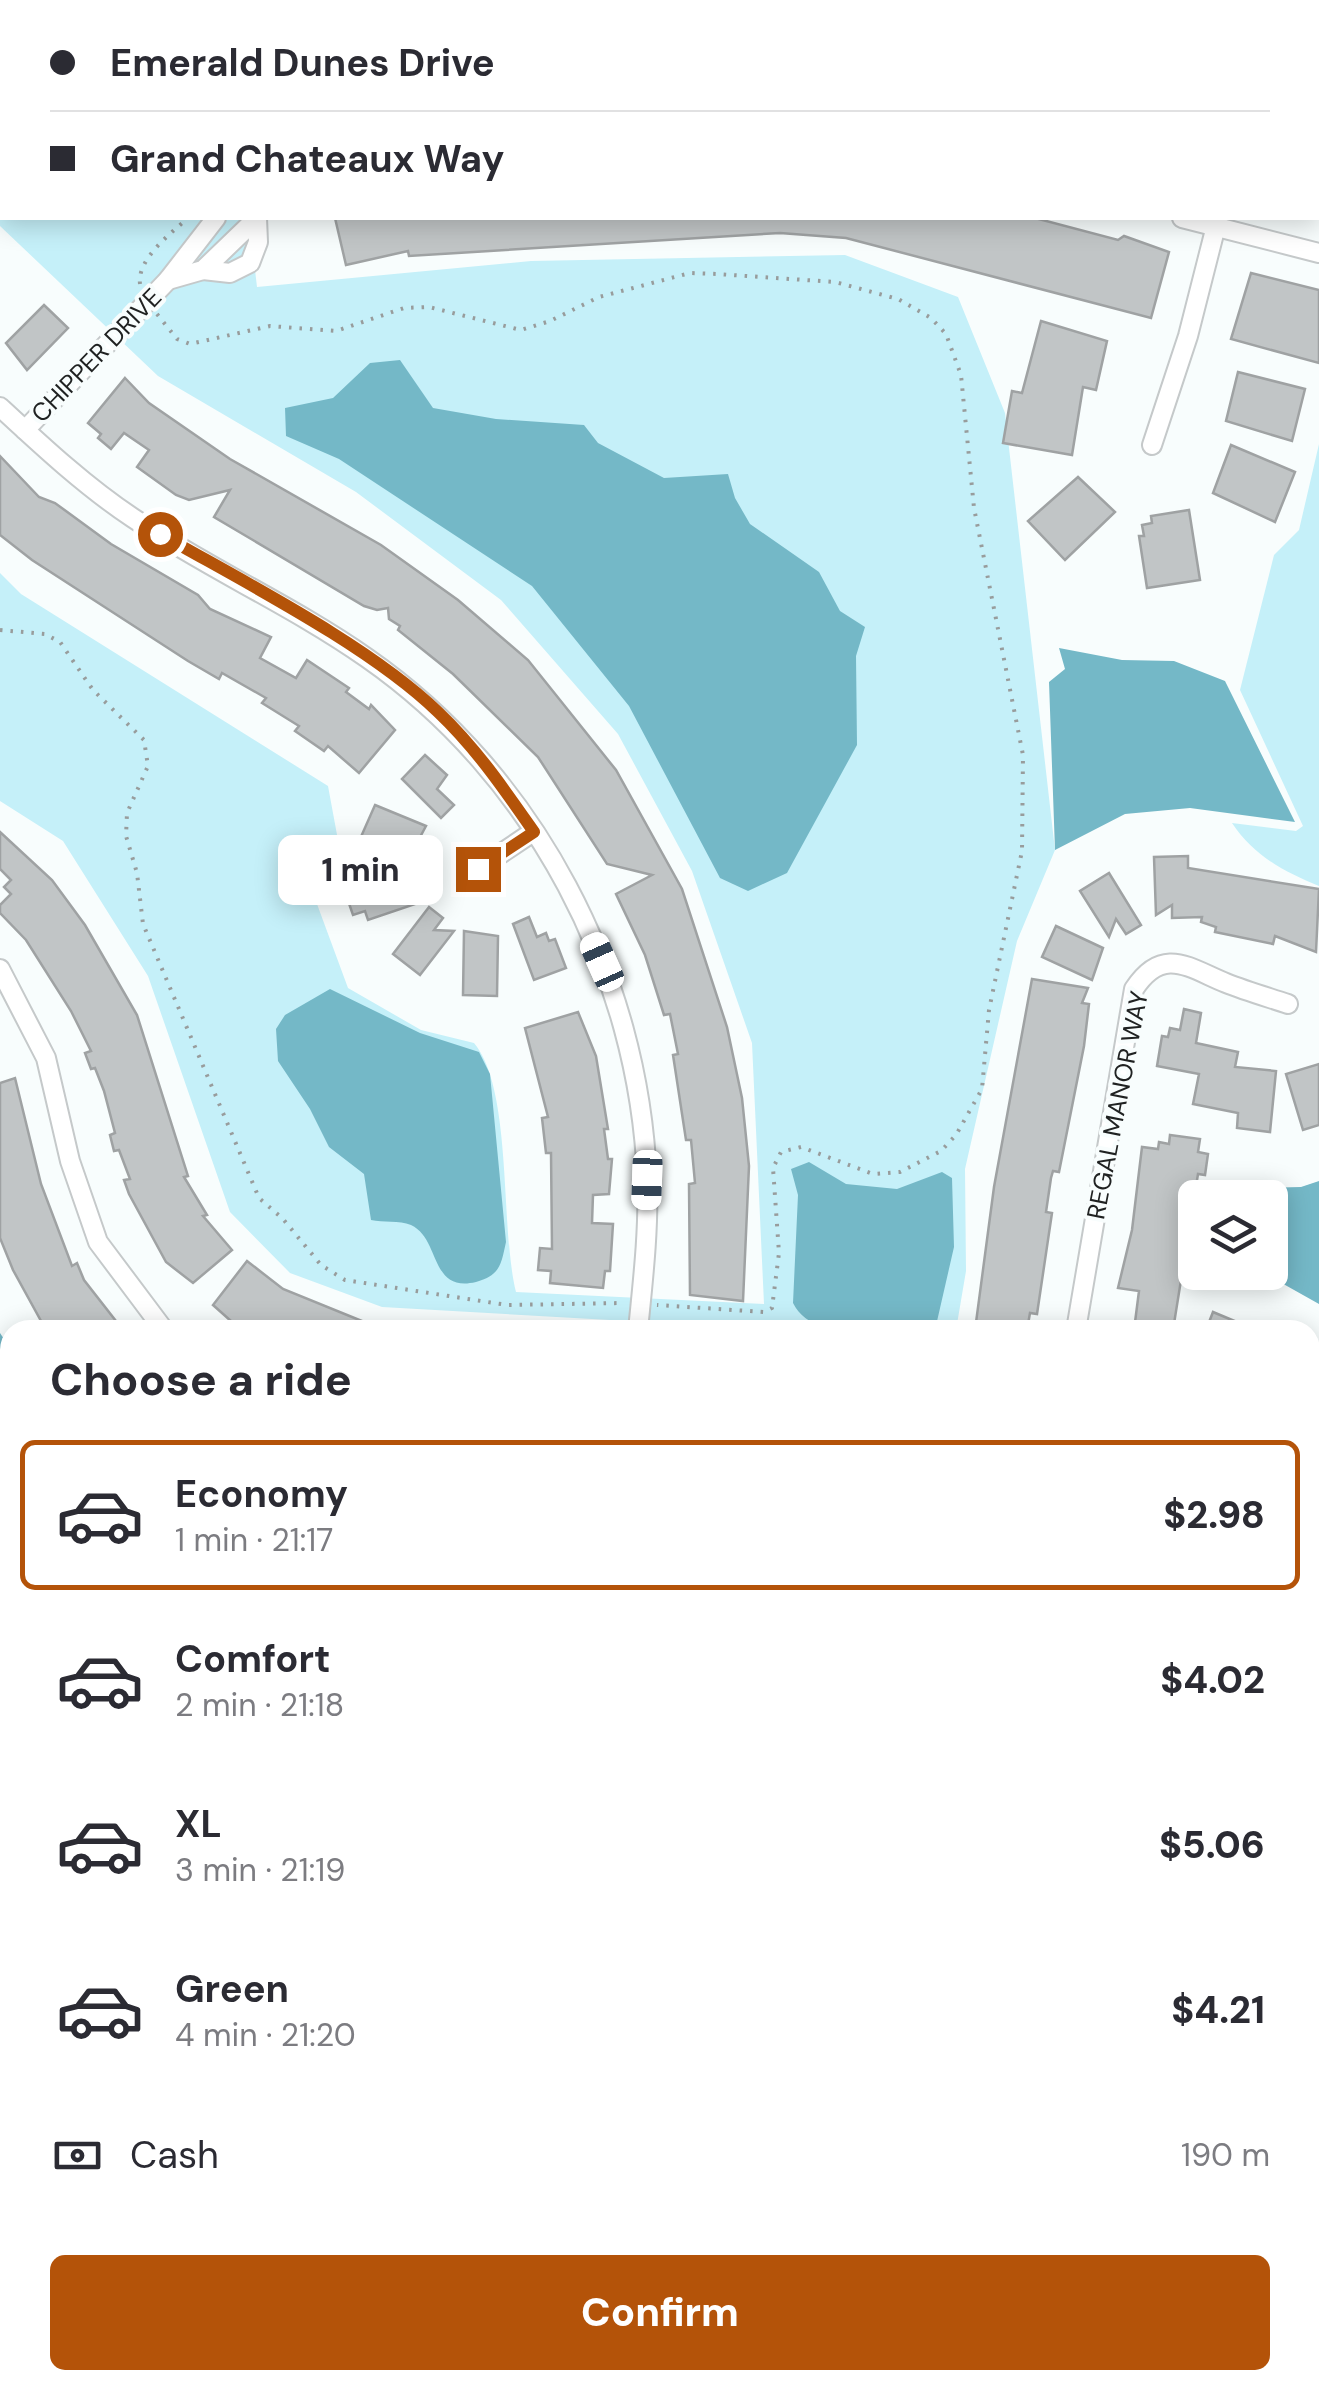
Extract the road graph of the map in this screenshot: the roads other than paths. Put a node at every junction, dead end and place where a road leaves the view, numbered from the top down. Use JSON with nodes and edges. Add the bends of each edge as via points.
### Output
{"nodes":[{"id":1,"x":214,"y":220,"type":"edge"},
{"id":2,"x":227,"y":220,"type":"edge"},
{"id":3,"x":255,"y":220,"type":"edge"},
{"id":4,"x":257,"y":220,"type":"edge"},
{"id":5,"x":1217,"y":222,"type":"edge"},
{"id":6,"x":242,"y":236,"type":"junction"},
{"id":7,"x":1319,"y":254,"type":"edge"},
{"id":8,"x":204,"y":270,"type":"junction"},
{"id":9,"x":168,"y":280,"type":"junction"},
{"id":10,"x":0,"y":407,"type":"edge"},
{"id":11,"x":24,"y":430,"type":"junction"},
{"id":12,"x":1152,"y":445,"type":"dead end"},
{"id":13,"x":534,"y":832,"type":"junction"},
{"id":14,"x":478,"y":869,"type":"dead end"},
{"id":15,"x":0,"y":969,"type":"edge"},
{"id":16,"x":1288,"y":1004,"type":"dead end"},
{"id":17,"x":156,"y":1320,"type":"edge"},
{"id":18,"x":639,"y":1320,"type":"edge"},
{"id":19,"x":1078,"y":1320,"type":"edge"}],
"edges":[{"from":1,"to":9,"type":"street","name":"CHIPPER DRIVE"},
{"from":2,"to":6,"type":"street"},
{"from":3,"to":6,"type":"street","name":"CHIPPER DRIVE"},
{"from":4,"to":8,"type":"street","via":[[250,263],[230,273]]},
{"from":5,"to":7,"type":"street"},
{"from":5,"to":12,"type":"street"},
{"from":6,"to":8,"type":"street","name":"CHIPPER DRIVE"},
{"from":8,"to":9,"type":"street","name":"CHIPPER DRIVE"},
{"from":9,"to":11,"type":"street","name":"CHIPPER DRIVE"},
{"from":10,"to":11,"type":"street"},
{"from":11,"to":13,"type":"street","via":[[132,518],[366,657],[436,709]]},
{"from":13,"to":14,"type":"street"},
{"from":13,"to":18,"type":"street","via":[[566,881],[624,1025],[647,1180]]},
{"from":15,"to":17,"type":"street","via":[[46,1058],[98,1242]]},
{"from":16,"to":19,"type":"street","name":"REGAL MANOR WAY","via":[[1190,964],[1163,964],[1144,973],[1134,988]]}]}
